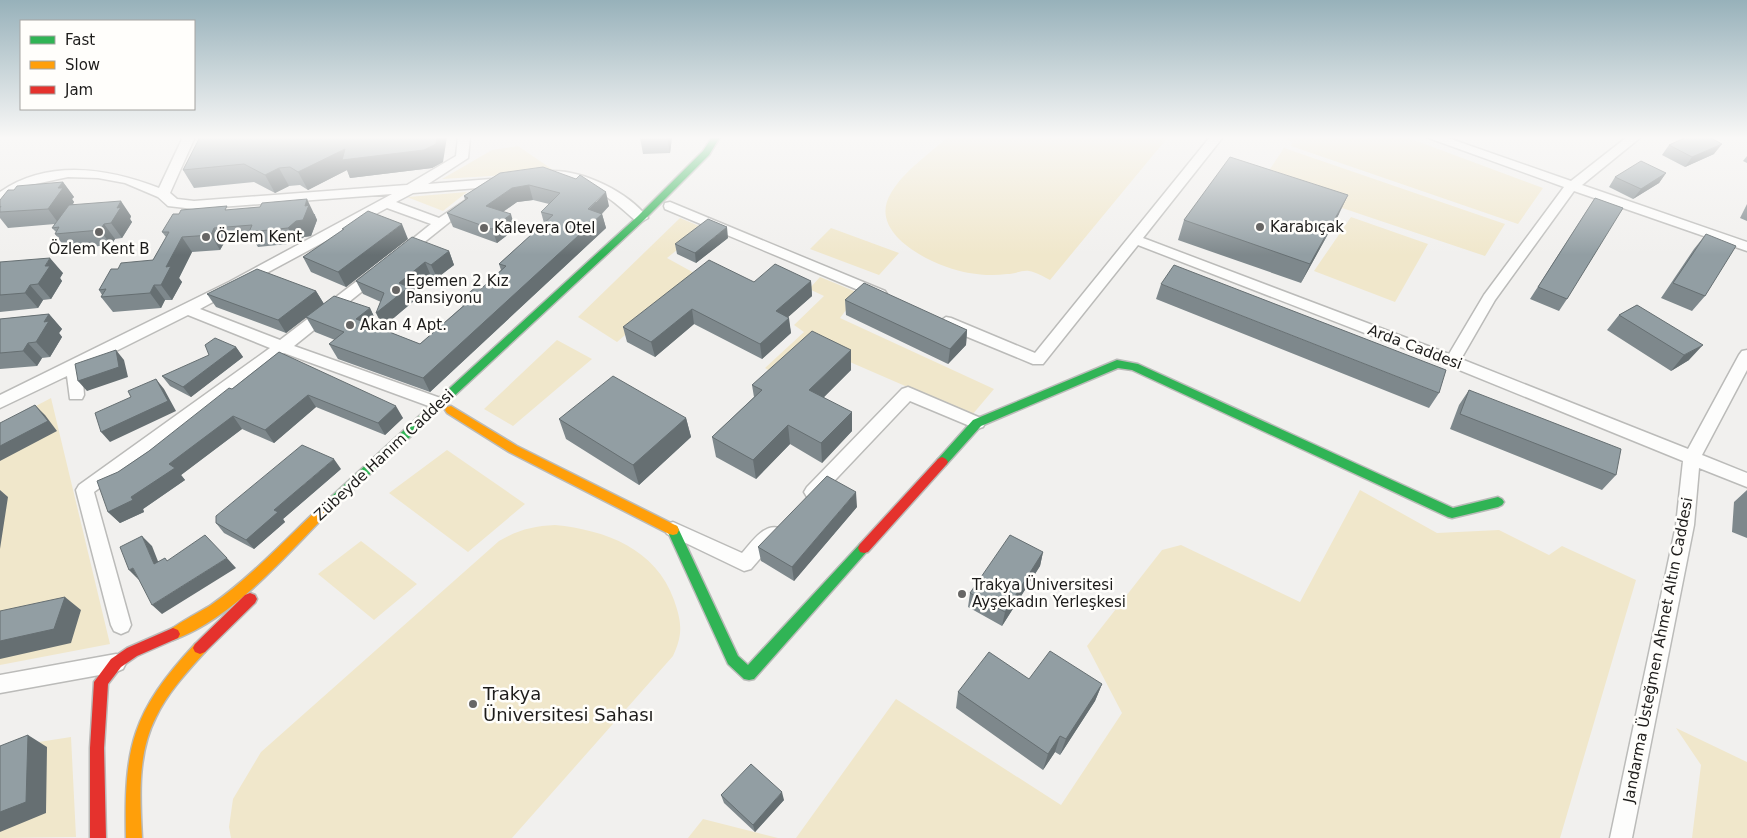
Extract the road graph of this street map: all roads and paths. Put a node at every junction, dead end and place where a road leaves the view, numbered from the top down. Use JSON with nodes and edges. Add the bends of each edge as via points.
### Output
{"nodes":[{"id":1,"x":54,"y":176,"type":"edge"},
{"id":2,"x":109,"y":176,"type":"edge"},
{"id":3,"x":171,"y":176,"type":"edge"},
{"id":4,"x":433,"y":176,"type":"edge"},
{"id":5,"x":546,"y":176,"type":"edge"},
{"id":6,"x":567,"y":176,"type":"edge"},
{"id":7,"x":683,"y":176,"type":"edge"},
{"id":8,"x":699,"y":176,"type":"edge"},
{"id":9,"x":1187,"y":176,"type":"edge"},
{"id":10,"x":1541,"y":176,"type":"edge"},
{"id":11,"x":1585,"y":176,"type":"edge"},
{"id":12,"x":540,"y":177,"type":"edge"},
{"id":13,"x":520,"y":180,"type":"edge"},
{"id":14,"x":491,"y":184,"type":"junction"},
{"id":15,"x":1571,"y":187,"type":"junction"},
{"id":16,"x":410,"y":190,"type":"junction"},
{"id":17,"x":163,"y":194,"type":"junction"},
{"id":18,"x":0,"y":198,"type":"edge"},
{"id":19,"x":387,"y":203,"type":"junction"},
{"id":20,"x":670,"y":206,"type":"junction"},
{"id":21,"x":641,"y":218,"type":"junction"},
{"id":22,"x":440,"y":223,"type":"junction"},
{"id":23,"x":1137,"y":240,"type":"junction"},
{"id":24,"x":1747,"y":247,"type":"edge"},
{"id":25,"x":891,"y":298,"type":"edge"},
{"id":26,"x":187,"y":309,"type":"junction"},
{"id":27,"x":937,"y":318,"type":"edge"},
{"id":28,"x":530,"y":337,"type":"dead end"},
{"id":29,"x":282,"y":347,"type":"junction"},
{"id":30,"x":1747,"y":355,"type":"edge"},
{"id":31,"x":1452,"y":361,"type":"junction"},
{"id":32,"x":74,"y":366,"type":"junction"},
{"id":33,"x":76,"y":395,"type":"dead end"},
{"id":34,"x":0,"y":402,"type":"edge"},
{"id":35,"x":448,"y":408,"type":"junction"},
{"id":36,"x":977,"y":424,"type":"junction"},
{"id":37,"x":424,"y":434,"type":"dead end"},
{"id":38,"x":1692,"y":458,"type":"junction"},
{"id":39,"x":1747,"y":480,"type":"edge"},
{"id":40,"x":1498,"y":502,"type":"dead end"},
{"id":41,"x":799,"y":506,"type":"edge"},
{"id":42,"x":785,"y":521,"type":"edge"},
{"id":43,"x":673,"y":529,"type":"junction"},
{"id":44,"x":121,"y":625,"type":"dead end"},
{"id":45,"x":162,"y":639,"type":"junction"},
{"id":46,"x":116,"y":663,"type":"junction"},
{"id":47,"x":179,"y":671,"type":"junction"},
{"id":48,"x":0,"y":684,"type":"edge"},
{"id":49,"x":100,"y":837,"type":"edge"},
{"id":50,"x":134,"y":838,"type":"edge"},
{"id":51,"x":1621,"y":838,"type":"edge"}],
"edges":[{"from":1,"to":18,"type":"street","via":[[22,183]]},
{"from":2,"to":17,"type":"street"},
{"from":3,"to":17,"type":"street"},
{"from":4,"to":16,"type":"street"},
{"from":5,"to":12,"type":"street"},
{"from":6,"to":21,"type":"street","via":[[609,193]]},
{"from":7,"to":21,"type":"main road","name":"Zübeyde Hanım Caddesi"},
{"from":8,"to":20,"type":"main road"},
{"from":9,"to":23,"type":"street"},
{"from":10,"to":15,"type":"street"},
{"from":11,"to":15,"type":"street"},
{"from":13,"to":14,"type":"street"},
{"from":14,"to":16,"type":"street"},
{"from":14,"to":22,"type":"street"},
{"from":15,"to":24,"type":"street"},
{"from":15,"to":31,"type":"street","via":[[1489,298]]},
{"from":16,"to":17,"type":"street","via":[[194,205],[173,202]]},
{"from":16,"to":19,"type":"street"},
{"from":19,"to":22,"type":"street"},
{"from":19,"to":26,"type":"street"},
{"from":20,"to":25,"type":"street"},
{"from":20,"to":28,"type":"main road"},
{"from":21,"to":35,"type":"main road","name":"Zübeyde Hanım Caddesi"},
{"from":22,"to":29,"type":"street"},
{"from":23,"to":27,"type":"street","via":[[1038,360]]},
{"from":23,"to":31,"type":"street","name":"Arda Caddesi"},
{"from":26,"to":29,"type":"street"},
{"from":26,"to":32,"type":"street"},
{"from":29,"to":35,"type":"street"},
{"from":29,"to":44,"type":"street","via":[[85,490]]},
{"from":30,"to":38,"type":"street","name":"Jandarma Üsteğmen Ahmet Altın Caddesi"},
{"from":31,"to":38,"type":"street","name":"Arda Caddesi"},
{"from":32,"to":33,"type":"street"},
{"from":32,"to":34,"type":"street"},
{"from":35,"to":43,"type":"main road","via":[[513,449]]},
{"from":35,"to":45,"type":"main road","name":"Zübeyde Hanım Caddesi","via":[[348,487],[231,599],[195,624]]},
{"from":36,"to":40,"type":"main road","via":[[1117,364],[1134,367],[1452,513]]},
{"from":36,"to":41,"type":"street","via":[[908,393]]},
{"from":36,"to":43,"type":"main road","via":[[749,674],[733,660]]},
{"from":37,"to":47,"type":"main road","name":"Zübeyde Hanım Caddesi","via":[[293,554]]},
{"from":38,"to":39,"type":"street","name":"Arda Caddesi"},
{"from":38,"to":51,"type":"street","name":"Jandarma Üsteğmen Ahmet Altın Caddesi","via":[[1685,524]]},
{"from":42,"to":43,"type":"street","via":[[744,563]]},
{"from":45,"to":46,"type":"main road","name":"Zübeyde Hanım Caddesi"},
{"from":45,"to":47,"type":"main road","via":[[177,653]]},
{"from":46,"to":48,"type":"street","name":"Zübeyde Hanım Caddesi"},
{"from":46,"to":49,"type":"main road","via":[[101,682],[97,748]]},
{"from":47,"to":50,"type":"main road","name":"Zübeyde Hanım Caddesi","via":[[159,696],[136,750],[129,824]]}]}
